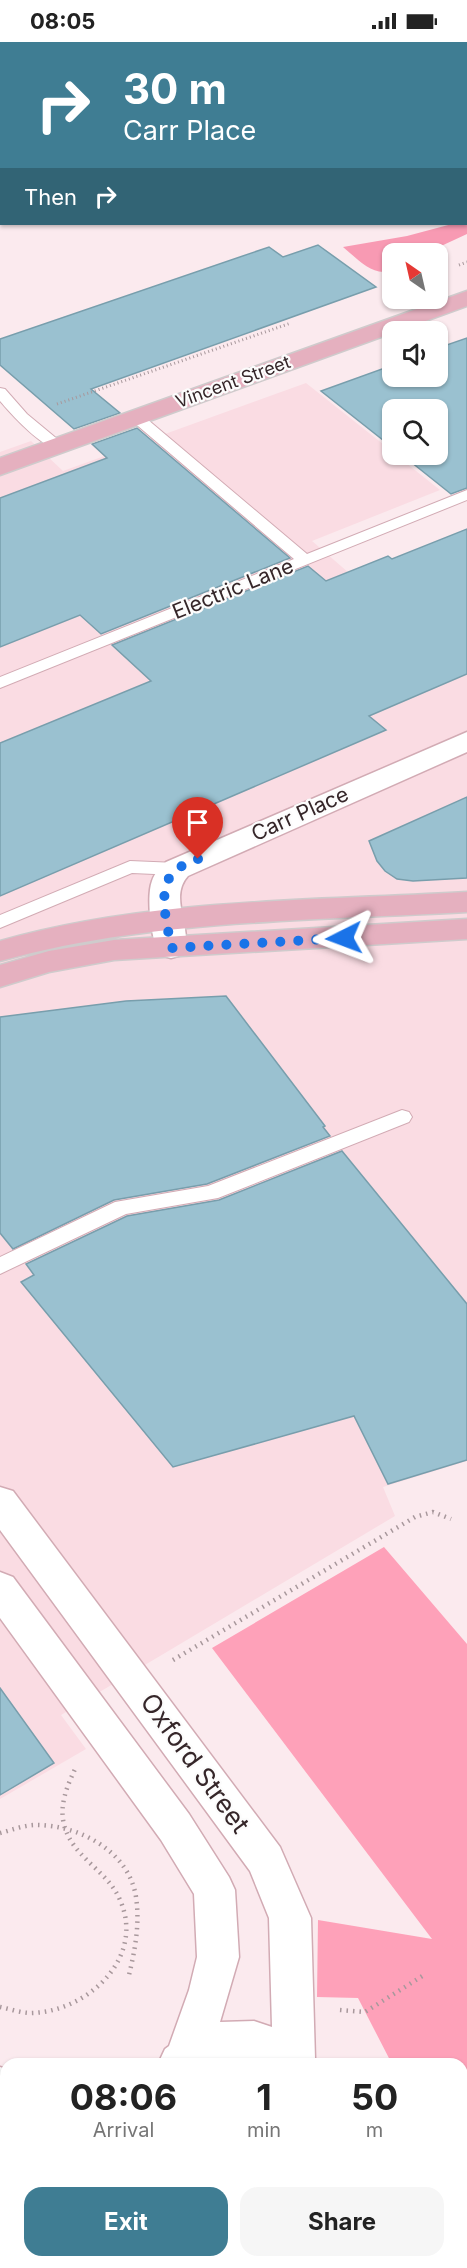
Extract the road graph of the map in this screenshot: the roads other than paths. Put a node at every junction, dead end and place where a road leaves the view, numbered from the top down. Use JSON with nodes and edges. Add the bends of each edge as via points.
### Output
{"nodes":[{"id":1,"x":467,"y":276,"type":"edge"},
{"id":2,"x":448,"y":283,"type":"edge"},
{"id":3,"x":467,"y":298,"type":"edge"},
{"id":4,"x":382,"y":306,"type":"edge"},
{"id":5,"x":0,"y":392,"type":"edge"},
{"id":6,"x":136,"y":417,"type":"junction"},
{"id":7,"x":30,"y":423,"type":"junction"},
{"id":8,"x":0,"y":444,"type":"edge"},
{"id":9,"x":57,"y":446,"type":"junction"},
{"id":10,"x":0,"y":466,"type":"edge"},
{"id":11,"x":467,"y":495,"type":"edge"},
{"id":12,"x":305,"y":560,"type":"junction"},
{"id":13,"x":0,"y":683,"type":"edge"},
{"id":14,"x":467,"y":741,"type":"edge"},
{"id":15,"x":177,"y":869,"type":"junction"},
{"id":16,"x":467,"y":902,"type":"edge"},
{"id":17,"x":0,"y":922,"type":"edge"},
{"id":18,"x":467,"y":930,"type":"edge"},
{"id":19,"x":169,"y":933,"type":"junction"},
{"id":20,"x":0,"y":951,"type":"edge"},
{"id":21,"x":0,"y":976,"type":"edge"},
{"id":22,"x":402,"y":1117,"type":"dead end"},
{"id":23,"x":0,"y":1266,"type":"edge"},
{"id":24,"x":0,"y":1502,"type":"edge"},
{"id":25,"x":0,"y":1588,"type":"edge"},
{"id":26,"x":178,"y":2058,"type":"edge"},
{"id":27,"x":183,"y":2058,"type":"edge"},
{"id":28,"x":289,"y":2058,"type":"edge"},
{"id":29,"x":295,"y":2058,"type":"edge"}],
"edges":[{"from":1,"to":2,"type":"main road"},
{"from":3,"to":6,"type":"main road","name":"Vincent Street"},
{"from":4,"to":7,"type":"main road","name":"Vincent Street"},
{"from":5,"to":7,"type":"lane"},
{"from":6,"to":9,"type":"main road","name":"Vincent Street"},
{"from":6,"to":12,"type":"lane"},
{"from":7,"to":8,"type":"main road","name":"Vincent Street"},
{"from":7,"to":9,"type":"lane"},
{"from":9,"to":10,"type":"main road","name":"Vincent Street"},
{"from":11,"to":12,"type":"lane","name":"Electric Lane"},
{"from":12,"to":13,"type":"lane","name":"Electric Lane"},
{"from":14,"to":15,"type":"main road","name":"Carr Place"},
{"from":15,"to":17,"type":"lane","via":[[130,867]]},
{"from":15,"to":19,"type":"main road","via":[[167,880],[164,898]]},
{"from":16,"to":19,"type":"main road"},
{"from":18,"to":19,"type":"main road"},
{"from":19,"to":20,"type":"main road","via":[[86,929]]},
{"from":19,"to":21,"type":"main road"},
{"from":22,"to":23,"type":"lane","via":[[211,1193],[122,1207]]},
{"from":24,"to":29,"type":"main road","name":"Oxford Street","via":[[266,1860],[290,1918]]},
{"from":25,"to":26,"type":"main road","via":[[175,1827],[214,1890],[218,1957],[210,1990]]},
{"from":27,"to":28,"type":"main road","via":[[207,2045],[230,2039],[254,2040],[276,2048]]}]}
